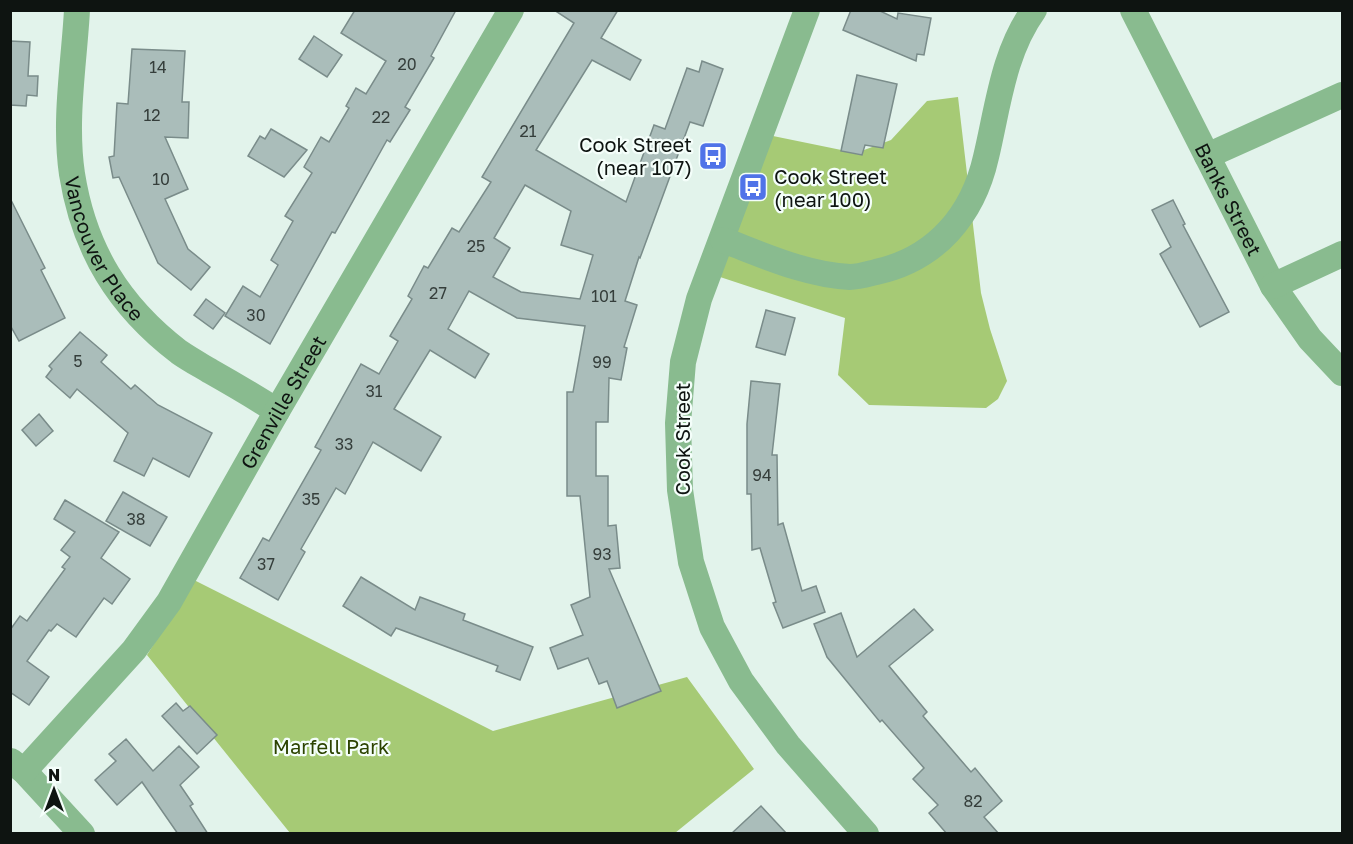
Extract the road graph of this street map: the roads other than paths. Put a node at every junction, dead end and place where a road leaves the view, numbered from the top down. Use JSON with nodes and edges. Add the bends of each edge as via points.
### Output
{"nodes":[{"id":1,"x":77,"y":10,"type":"edge"},
{"id":2,"x":511,"y":10,"type":"edge"},
{"id":3,"x":807,"y":10,"type":"edge"},
{"id":4,"x":1034,"y":10,"type":"edge"},
{"id":5,"x":1133,"y":10,"type":"edge"},
{"id":6,"x":1342,"y":95,"type":"edge"},
{"id":7,"x":1207,"y":156,"type":"junction"},
{"id":8,"x":723,"y":240,"type":"junction"},
{"id":9,"x":1342,"y":254,"type":"edge"},
{"id":10,"x":1274,"y":286,"type":"junction"},
{"id":11,"x":1342,"y":373,"type":"edge"},
{"id":12,"x":277,"y":411,"type":"junction"},
{"id":13,"x":17,"y":766,"type":"edge"},
{"id":14,"x":82,"y":834,"type":"edge"},
{"id":15,"x":866,"y":834,"type":"edge"}],
"edges":[{"from":1,"to":12,"type":"street","name":"Vancouver Place","via":[[70,117],[72,172],[96,254],[115,288],[139,318],[180,353]]},
{"from":2,"to":12,"type":"street","name":"Grenville Street"},
{"from":3,"to":8,"type":"street","name":"Cook Street"},
{"from":4,"to":8,"type":"street","via":[[1009,59],[974,196],[953,228],[928,251],[898,267],[851,277],[808,271]]},
{"from":5,"to":7,"type":"street","name":"Banks Street"},
{"from":6,"to":7,"type":"street"},
{"from":7,"to":10,"type":"street","name":"Banks Street"},
{"from":8,"to":15,"type":"street","name":"Cook Street","via":[[699,299],[683,362],[678,423],[680,490],[691,562],[712,627],[741,681],[788,745]]},
{"from":9,"to":10,"type":"street"},
{"from":10,"to":11,"type":"street","name":"Banks Street","via":[[1310,339]]},
{"from":12,"to":13,"type":"street","name":"Grenville Street","via":[[169,602],[134,650]]},
{"from":13,"to":14,"type":"street"}]}
